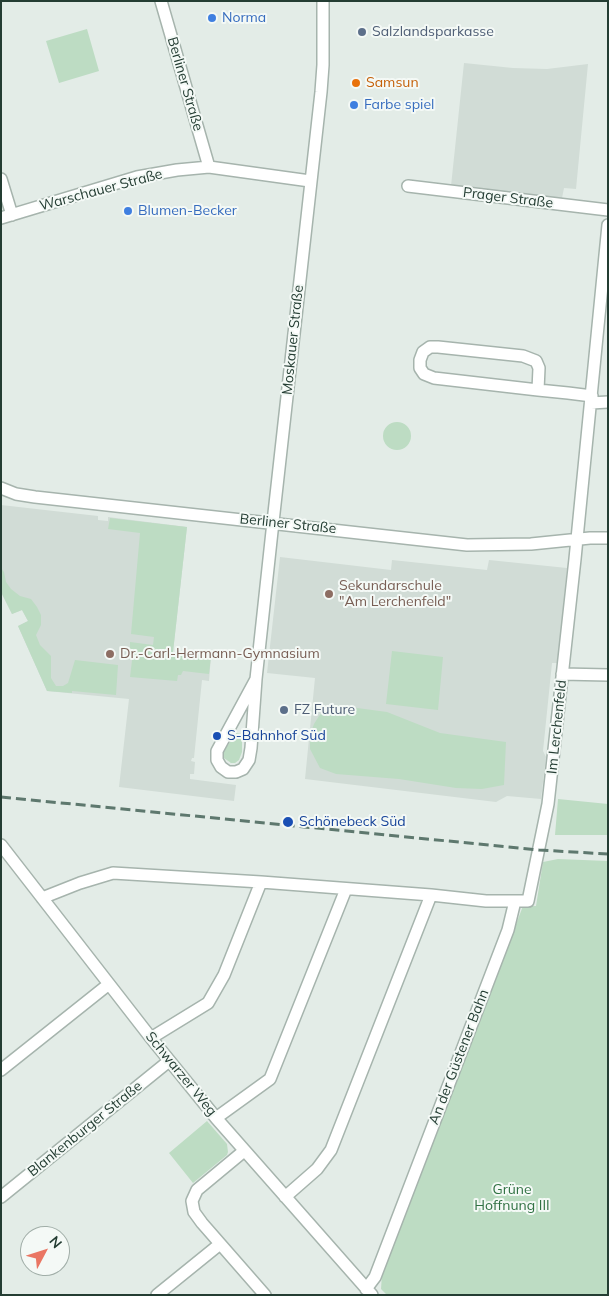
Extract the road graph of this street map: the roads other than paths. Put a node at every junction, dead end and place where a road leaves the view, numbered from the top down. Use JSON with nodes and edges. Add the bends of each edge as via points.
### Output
{"nodes":[{"id":1,"x":161,"y":1,"type":"edge"},
{"id":2,"x":323,"y":1,"type":"edge"},
{"id":3,"x":209,"y":167,"type":"junction"},
{"id":4,"x":1,"y":179,"type":"edge"},
{"id":5,"x":310,"y":181,"type":"junction"},
{"id":6,"x":408,"y":186,"type":"dead end"},
{"id":7,"x":608,"y":210,"type":"edge"},
{"id":8,"x":7,"y":217,"type":"edge"},
{"id":9,"x":608,"y":225,"type":"edge"},
{"id":10,"x":606,"y":253,"type":"edge"},
{"id":11,"x":538,"y":390,"type":"junction"},
{"id":12,"x":591,"y":399,"type":"junction"},
{"id":13,"x":608,"y":402,"type":"edge"},
{"id":14,"x":1,"y":488,"type":"edge"},
{"id":15,"x":272,"y":522,"type":"junction"},
{"id":16,"x":608,"y":538,"type":"edge"},
{"id":17,"x":576,"y":539,"type":"junction"},
{"id":18,"x":562,"y":674,"type":"junction"},
{"id":19,"x":608,"y":675,"type":"edge"},
{"id":20,"x":256,"y":679,"type":"junction"},
{"id":21,"x":1,"y":845,"type":"edge"},
{"id":22,"x":261,"y":882,"type":"junction"},
{"id":23,"x":346,"y":889,"type":"junction"},
{"id":24,"x":430,"y":895,"type":"junction"},
{"id":25,"x":42,"y":898,"type":"junction"},
{"id":26,"x":515,"y":901,"type":"junction"},
{"id":27,"x":109,"y":984,"type":"junction"},
{"id":28,"x":151,"y":1038,"type":"junction"},
{"id":29,"x":169,"y":1061,"type":"junction"},
{"id":30,"x":1,"y":1070,"type":"edge"},
{"id":31,"x":216,"y":1118,"type":"junction"},
{"id":32,"x":244,"y":1151,"type":"junction"},
{"id":33,"x":1,"y":1196,"type":"edge"},
{"id":34,"x":285,"y":1198,"type":"junction"},
{"id":35,"x":220,"y":1244,"type":"junction"},
{"id":36,"x":369,"y":1292,"type":"edge"},
{"id":37,"x":157,"y":1295,"type":"edge"},
{"id":38,"x":265,"y":1295,"type":"edge"}],
"edges":[{"from":1,"to":3,"type":"street","name":"Berliner Straße"},
{"from":2,"to":5,"type":"street","name":"Moskauer Straße","via":[[323,65]]},
{"from":3,"to":5,"type":"street","name":"Warschauer Straße"},
{"from":3,"to":8,"type":"street","name":"Warschauer Straße","via":[[137,177]]},
{"from":4,"to":8,"type":"street","name":"Warschauer Straße"},
{"from":5,"to":15,"type":"street","name":"Moskauer Straße"},
{"from":6,"to":7,"type":"street","name":"Prager Straße"},
{"from":9,"to":10,"type":"street"},
{"from":10,"to":12,"type":"street"},
{"from":11,"to":11,"type":"street","via":[[434,378],[424,374],[420,360],[430,347],[523,356],[536,361],[540,368]]},
{"from":11,"to":12,"type":"street"},
{"from":12,"to":13,"type":"street"},
{"from":12,"to":17,"type":"street"},
{"from":14,"to":15,"type":"street","name":"Berliner Straße","via":[[35,497]]},
{"from":15,"to":17,"type":"street","name":"Berliner Straße","via":[[467,545],[531,544]]},
{"from":15,"to":20,"type":"street","name":"Moskauer Straße"},
{"from":16,"to":17,"type":"street","name":"Berliner Straße"},
{"from":17,"to":18,"type":"street","name":"Im Lerchenfeld"},
{"from":18,"to":19,"type":"street"},
{"from":18,"to":26,"type":"street","name":"Im Lerchenfeld","via":[[542,834],[528,901]]},
{"from":20,"to":20,"type":"street","name":"Moskauer Straße","via":[[216,751],[221,768],[228,772],[243,769],[249,760]]},
{"from":21,"to":25,"type":"street","name":"Schwarzer Weg"},
{"from":22,"to":23,"type":"street"},
{"from":22,"to":25,"type":"street","via":[[113,873]]},
{"from":22,"to":28,"type":"street","via":[[224,975],[208,1003]]},
{"from":23,"to":24,"type":"street"},
{"from":23,"to":31,"type":"street","via":[[270,1079]]},
{"from":24,"to":26,"type":"street"},
{"from":24,"to":34,"type":"street","via":[[331,1150],[318,1169]]},
{"from":25,"to":27,"type":"street","name":"Schwarzer Weg"},
{"from":26,"to":36,"type":"street","name":"An der Güstener Bahn","via":[[508,930]]},
{"from":27,"to":28,"type":"street","name":"Schwarzer Weg"},
{"from":27,"to":30,"type":"street"},
{"from":28,"to":29,"type":"street","name":"Schwarzer Weg"},
{"from":29,"to":31,"type":"street","name":"Schwarzer Weg"},
{"from":29,"to":33,"type":"street","name":"Blankenburger Straße"},
{"from":31,"to":32,"type":"street","name":"Schwarzer Weg"},
{"from":32,"to":34,"type":"street","name":"Schwarzer Weg"},
{"from":32,"to":35,"type":"street","via":[[197,1190],[192,1201],[194,1212]]},
{"from":34,"to":36,"type":"street","name":"Schwarzer Weg"},
{"from":35,"to":37,"type":"street"},
{"from":35,"to":38,"type":"street"}]}
